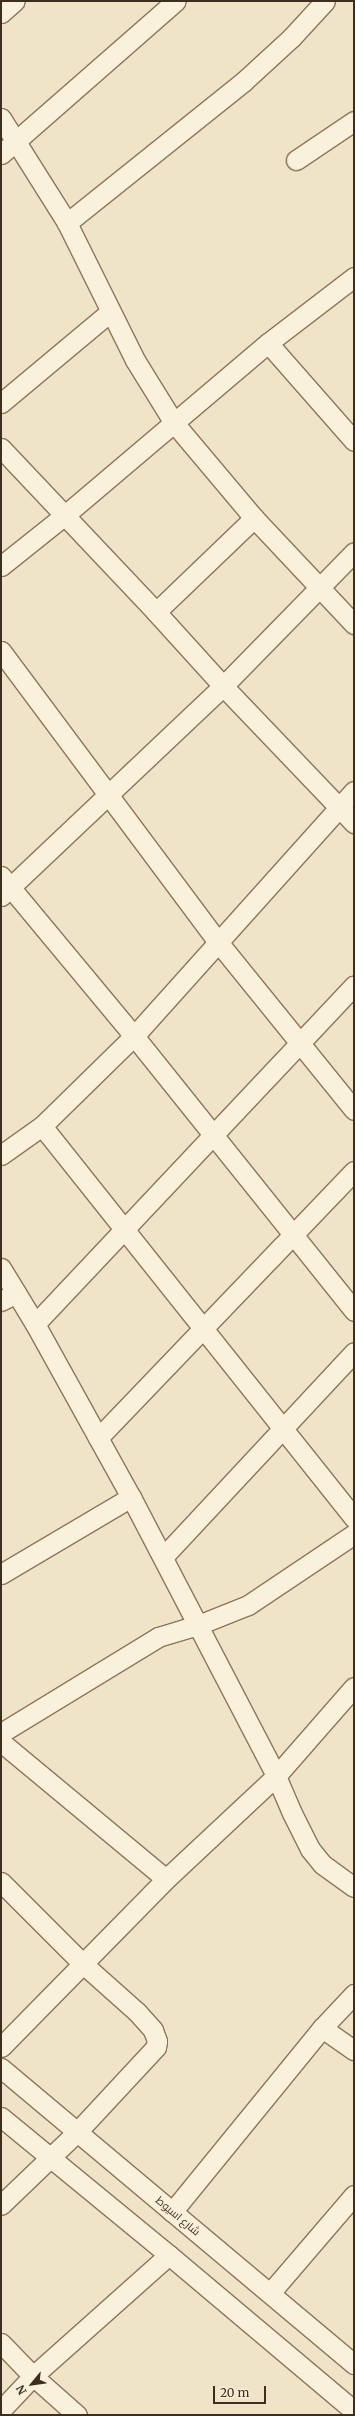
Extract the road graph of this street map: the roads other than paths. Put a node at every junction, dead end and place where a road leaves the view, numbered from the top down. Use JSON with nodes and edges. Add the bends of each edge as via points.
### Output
{"nodes":[{"id":1,"x":15,"y":1,"type":"edge"},
{"id":2,"x":176,"y":1,"type":"edge"},
{"id":3,"x":325,"y":1,"type":"edge"},
{"id":4,"x":1,"y":13,"type":"edge"},
{"id":5,"x":1,"y":118,"type":"edge"},
{"id":6,"x":354,"y":121,"type":"edge"},
{"id":7,"x":16,"y":141,"type":"junction"},
{"id":8,"x":1,"y":154,"type":"edge"},
{"id":9,"x":296,"y":160,"type":"dead end"},
{"id":10,"x":66,"y":223,"type":"junction"},
{"id":11,"x":354,"y":277,"type":"edge"},
{"id":12,"x":110,"y":312,"type":"junction"},
{"id":13,"x":268,"y":343,"type":"junction"},
{"id":14,"x":1,"y":403,"type":"edge"},
{"id":15,"x":174,"y":423,"type":"junction"},
{"id":16,"x":354,"y":441,"type":"edge"},
{"id":17,"x":1,"y":448,"type":"edge"},
{"id":18,"x":65,"y":515,"type":"junction"},
{"id":19,"x":254,"y":518,"type":"junction"},
{"id":20,"x":354,"y":552,"type":"edge"},
{"id":21,"x":1,"y":566,"type":"edge"},
{"id":22,"x":320,"y":587,"type":"junction"},
{"id":23,"x":156,"y":612,"type":"junction"},
{"id":24,"x":354,"y":624,"type":"edge"},
{"id":25,"x":1,"y":651,"type":"edge"},
{"id":26,"x":223,"y":686,"type":"junction"},
{"id":27,"x":354,"y":791,"type":"edge"},
{"id":28,"x":109,"y":795,"type":"junction"},
{"id":29,"x":340,"y":808,"type":"junction"},
{"id":30,"x":354,"y":823,"type":"edge"},
{"id":31,"x":4,"y":887,"type":"edge"},
{"id":32,"x":218,"y":942,"type":"junction"},
{"id":33,"x":354,"y":985,"type":"edge"},
{"id":34,"x":134,"y":1036,"type":"junction"},
{"id":35,"x":300,"y":1042,"type":"junction"},
{"id":36,"x":354,"y":1110,"type":"edge"},
{"id":37,"x":42,"y":1126,"type":"junction"},
{"id":38,"x":214,"y":1135,"type":"junction"},
{"id":39,"x":1,"y":1156,"type":"edge"},
{"id":40,"x":354,"y":1171,"type":"edge"},
{"id":41,"x":126,"y":1229,"type":"junction"},
{"id":42,"x":294,"y":1234,"type":"junction"},
{"id":43,"x":1,"y":1268,"type":"edge"},
{"id":44,"x":9,"y":1297,"type":"edge"},
{"id":45,"x":354,"y":1311,"type":"edge"},
{"id":46,"x":35,"y":1324,"type":"junction"},
{"id":47,"x":204,"y":1328,"type":"junction"},
{"id":48,"x":354,"y":1352,"type":"edge"},
{"id":49,"x":285,"y":1429,"type":"junction"},
{"id":50,"x":98,"y":1438,"type":"junction"},
{"id":51,"x":131,"y":1497,"type":"junction"},
{"id":52,"x":354,"y":1518,"type":"edge"},
{"id":53,"x":354,"y":1534,"type":"edge"},
{"id":54,"x":163,"y":1557,"type":"junction"},
{"id":55,"x":1,"y":1574,"type":"edge"},
{"id":56,"x":198,"y":1625,"type":"junction"},
{"id":57,"x":354,"y":1687,"type":"edge"},
{"id":58,"x":1,"y":1733,"type":"edge"},
{"id":59,"x":1,"y":1742,"type":"edge"},
{"id":60,"x":276,"y":1776,"type":"junction"},
{"id":61,"x":166,"y":1879,"type":"junction"},
{"id":62,"x":352,"y":1881,"type":"edge"},
{"id":63,"x":1,"y":1882,"type":"edge"},
{"id":64,"x":82,"y":1963,"type":"junction"},
{"id":65,"x":354,"y":1994,"type":"edge"},
{"id":66,"x":322,"y":2028,"type":"junction"},
{"id":67,"x":1,"y":2047,"type":"edge"},
{"id":68,"x":354,"y":2050,"type":"edge"},
{"id":69,"x":1,"y":2068,"type":"edge"},
{"id":70,"x":1,"y":2117,"type":"edge"},
{"id":71,"x":77,"y":2132,"type":"junction"},
{"id":72,"x":50,"y":2159,"type":"junction"},
{"id":73,"x":354,"y":2195,"type":"edge"},
{"id":74,"x":1,"y":2205,"type":"edge"},
{"id":75,"x":172,"y":2212,"type":"junction"},
{"id":76,"x":169,"y":2255,"type":"junction"},
{"id":77,"x":270,"y":2293,"type":"junction"},
{"id":78,"x":1,"y":2343,"type":"edge"},
{"id":79,"x":354,"y":2364,"type":"edge"},
{"id":80,"x":33,"y":2376,"type":"junction"},
{"id":81,"x":1,"y":2410,"type":"edge"},
{"id":82,"x":348,"y":2411,"type":"edge"},
{"id":83,"x":77,"y":2415,"type":"edge"}],
"edges":[{"from":1,"to":4,"type":"street"},
{"from":2,"to":7,"type":"street"},
{"from":3,"to":10,"type":"street","via":[[291,38],[243,82]]},
{"from":5,"to":7,"type":"street"},
{"from":6,"to":9,"type":"street"},
{"from":7,"to":8,"type":"street"},
{"from":7,"to":10,"type":"street"},
{"from":10,"to":12,"type":"street"},
{"from":11,"to":13,"type":"street"},
{"from":12,"to":14,"type":"street"},
{"from":12,"to":15,"type":"street","via":[[135,360]]},
{"from":13,"to":15,"type":"street"},
{"from":13,"to":16,"type":"street"},
{"from":15,"to":18,"type":"street"},
{"from":15,"to":19,"type":"street"},
{"from":17,"to":18,"type":"street"},
{"from":18,"to":21,"type":"street"},
{"from":18,"to":23,"type":"street"},
{"from":19,"to":22,"type":"street"},
{"from":19,"to":23,"type":"street"},
{"from":20,"to":22,"type":"street"},
{"from":22,"to":24,"type":"street"},
{"from":22,"to":26,"type":"street"},
{"from":23,"to":26,"type":"street"},
{"from":25,"to":28,"type":"street"},
{"from":26,"to":28,"type":"street"},
{"from":26,"to":29,"type":"street"},
{"from":27,"to":29,"type":"street"},
{"from":28,"to":31,"type":"street"},
{"from":28,"to":32,"type":"street"},
{"from":29,"to":30,"type":"street"},
{"from":29,"to":32,"type":"street"},
{"from":31,"to":34,"type":"street"},
{"from":32,"to":34,"type":"street"},
{"from":32,"to":35,"type":"street"},
{"from":33,"to":35,"type":"street"},
{"from":34,"to":37,"type":"street"},
{"from":34,"to":38,"type":"street"},
{"from":35,"to":36,"type":"street"},
{"from":35,"to":38,"type":"street"},
{"from":37,"to":39,"type":"street"},
{"from":37,"to":41,"type":"street"},
{"from":38,"to":41,"type":"street"},
{"from":38,"to":42,"type":"street"},
{"from":40,"to":42,"type":"street"},
{"from":41,"to":46,"type":"street"},
{"from":41,"to":47,"type":"street"},
{"from":42,"to":45,"type":"street"},
{"from":42,"to":47,"type":"street"},
{"from":43,"to":44,"type":"street"},
{"from":44,"to":46,"type":"street"},
{"from":46,"to":50,"type":"street"},
{"from":47,"to":49,"type":"street"},
{"from":47,"to":50,"type":"street"},
{"from":48,"to":49,"type":"street"},
{"from":49,"to":52,"type":"street"},
{"from":49,"to":54,"type":"street"},
{"from":50,"to":51,"type":"street"},
{"from":51,"to":54,"type":"street"},
{"from":51,"to":55,"type":"street"},
{"from":53,"to":56,"type":"street","via":[[248,1605]]},
{"from":54,"to":56,"type":"street"},
{"from":56,"to":58,"type":"street","via":[[158,1637]]},
{"from":56,"to":60,"type":"street"},
{"from":57,"to":60,"type":"street"},
{"from":59,"to":61,"type":"street"},
{"from":60,"to":61,"type":"street"},
{"from":60,"to":62,"type":"street","via":[[310,1849],[322,1864]]},
{"from":61,"to":64,"type":"street"},
{"from":63,"to":64,"type":"street"},
{"from":64,"to":67,"type":"street"},
{"from":64,"to":71,"type":"street","via":[[137,2012],[153,2030],[157,2041],[156,2047]]},
{"from":65,"to":66,"type":"street"},
{"from":66,"to":68,"type":"street"},
{"from":66,"to":75,"type":"street"},
{"from":69,"to":71,"type":"street","name":"شارع اسيوط"},
{"from":70,"to":72,"type":"street"},
{"from":71,"to":72,"type":"street"},
{"from":71,"to":75,"type":"street","name":"شارع اسيوط"},
{"from":72,"to":74,"type":"street"},
{"from":72,"to":76,"type":"street"},
{"from":73,"to":77,"type":"street"},
{"from":75,"to":77,"type":"street","name":"شارع اسيوط"},
{"from":76,"to":80,"type":"street"},
{"from":76,"to":82,"type":"street"},
{"from":77,"to":79,"type":"street","name":"شارع اسيوط"},
{"from":78,"to":80,"type":"street"},
{"from":80,"to":81,"type":"street"},
{"from":80,"to":83,"type":"street"}]}
